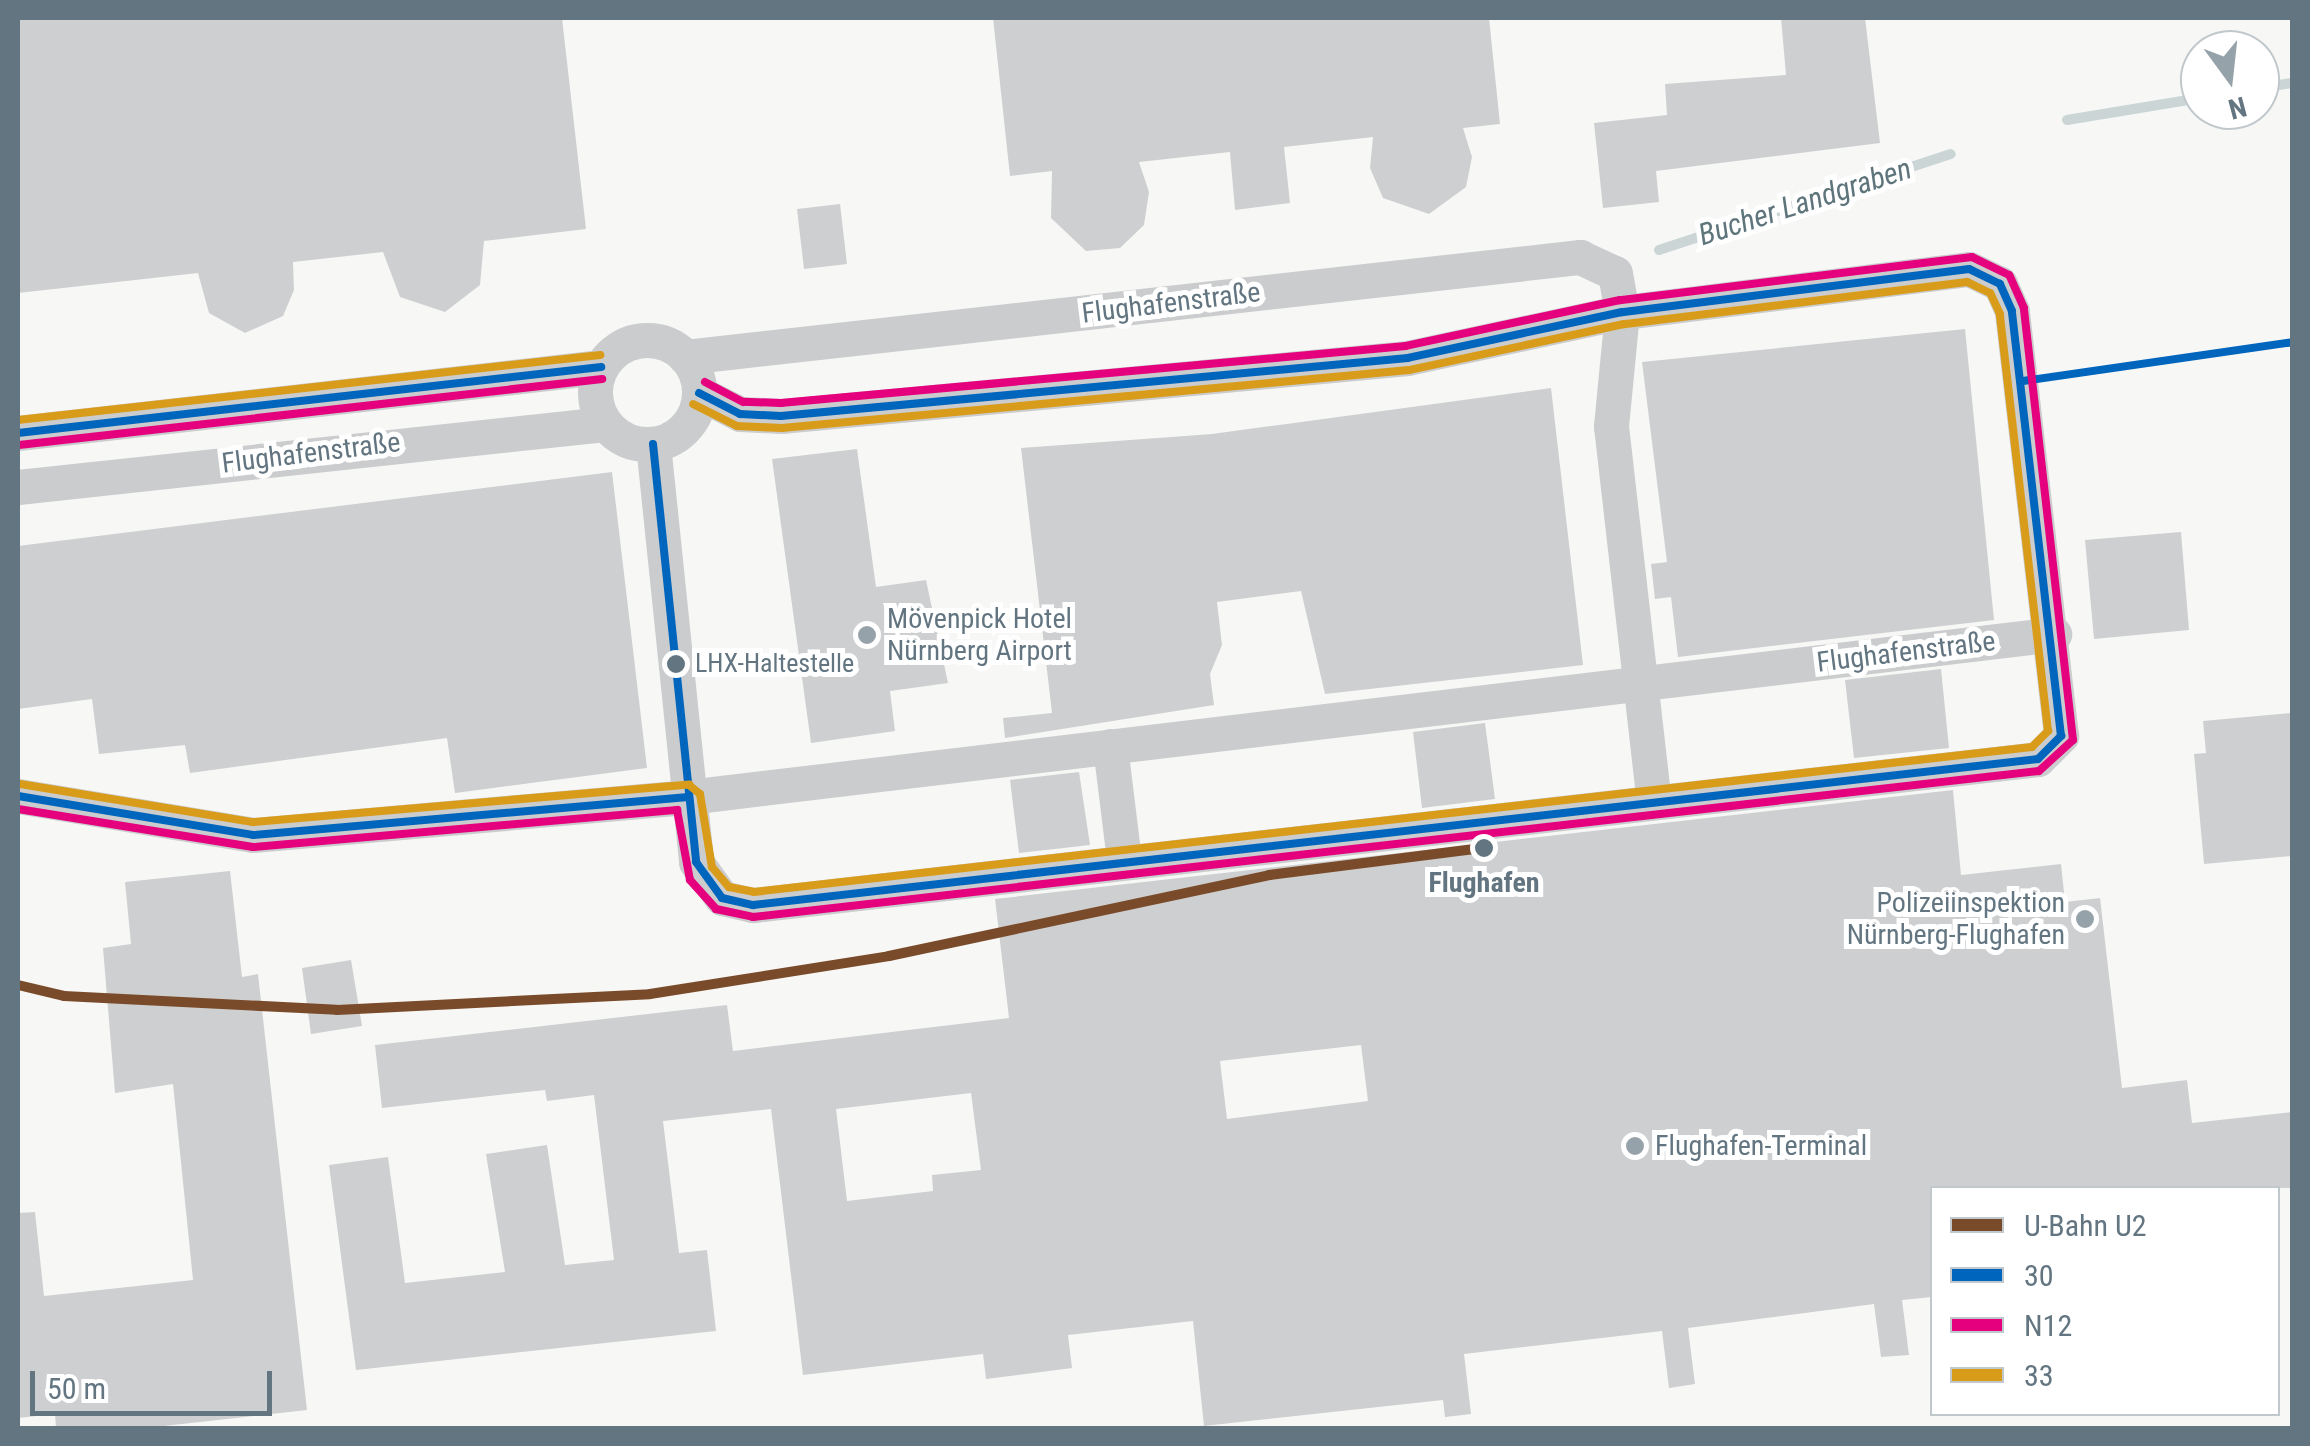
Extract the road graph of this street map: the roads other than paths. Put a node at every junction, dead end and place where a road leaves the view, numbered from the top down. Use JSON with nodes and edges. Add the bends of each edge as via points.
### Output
{"nodes":[{"id":1,"x":1622,"y":312,"type":"junction"},
{"id":2,"x":685,"y":357,"type":"junction"},
{"id":3,"x":601,"y":367,"type":"junction"},
{"id":4,"x":699,"y":394,"type":"junction"},
{"id":5,"x":605,"y":424,"type":"junction"},
{"id":6,"x":18,"y":433,"type":"edge"},
{"id":7,"x":653,"y":444,"type":"junction"},
{"id":8,"x":18,"y":487,"type":"edge"},
{"id":9,"x":2054,"y":634,"type":"junction"},
{"id":10,"x":1640,"y":686,"type":"junction"},
{"id":11,"x":1110,"y":746,"type":"junction"},
{"id":12,"x":18,"y":796,"type":"edge"},
{"id":13,"x":688,"y":796,"type":"junction"},
{"id":14,"x":1654,"y":802,"type":"junction"},
{"id":15,"x":1124,"y":860,"type":"junction"}],
"edges":[{"from":1,"to":2,"type":"street","name":"Flughafenstraße","via":[[1615,273],[1580,257]]},
{"from":1,"to":4,"type":"street","via":[[1408,358],[781,416],[740,414]]},
{"from":1,"to":9,"type":"street","via":[[1969,268],[2000,284],[2023,381]]},
{"from":1,"to":10,"type":"street","name":"Flughafenstraße","via":[[1612,426]]},
{"from":2,"to":3,"type":"street","name":"Flughafenstraße","via":[[646,340],[620,348]]},
{"from":2,"to":4,"type":"street"},
{"from":3,"to":5,"type":"street","via":[[594,396]]},
{"from":3,"to":6,"type":"street","name":"Flughafenstraße"},
{"from":4,"to":7,"type":"street","via":[[690,422]]},
{"from":5,"to":7,"type":"street","name":"Flughafenstraße","via":[[626,440]]},
{"from":5,"to":8,"type":"street","name":"Flughafenstraße"},
{"from":7,"to":13,"type":"street"},
{"from":9,"to":10,"type":"street","name":"Flughafenstraße"},
{"from":9,"to":14,"type":"street","via":[[2064,714],[2053,750],[2038,759]]},
{"from":10,"to":11,"type":"street","name":"Flughafenstraße"},
{"from":10,"to":14,"type":"street","name":"Flughafenstraße"},
{"from":11,"to":13,"type":"street","name":"Flughafenstraße"},
{"from":11,"to":15,"type":"street"},
{"from":12,"to":13,"type":"street","name":"Flughafenstraße","via":[[253,835]]},
{"from":13,"to":15,"type":"street","via":[[700,872],[722,898],[753,905]]},
{"from":14,"to":15,"type":"street"}]}
